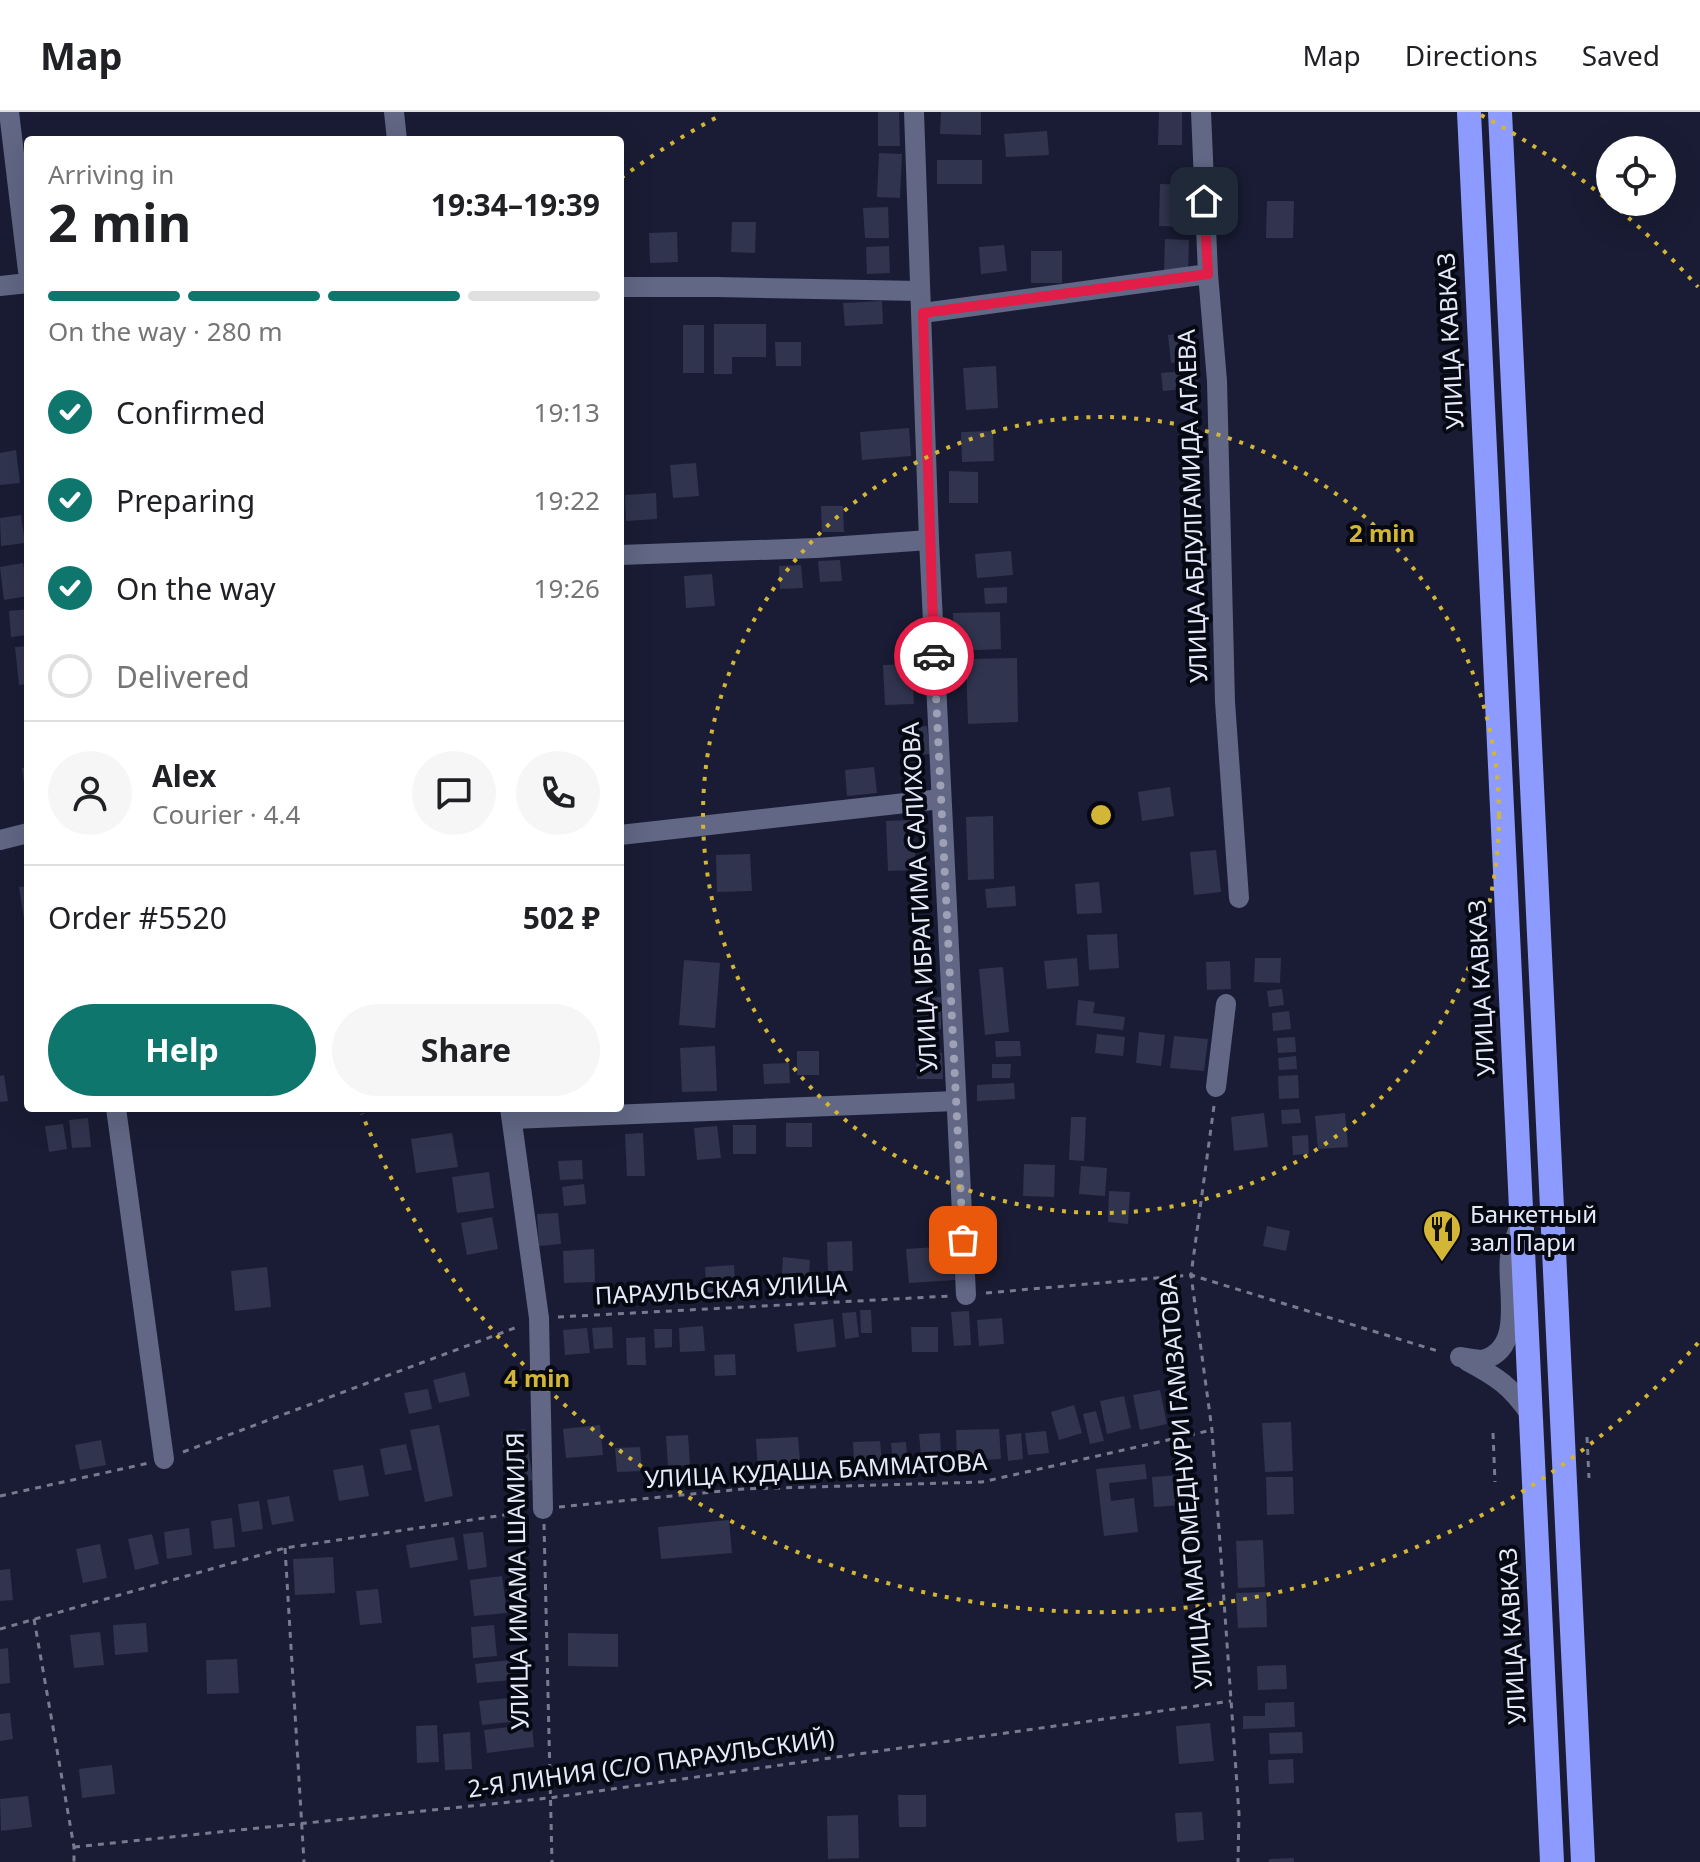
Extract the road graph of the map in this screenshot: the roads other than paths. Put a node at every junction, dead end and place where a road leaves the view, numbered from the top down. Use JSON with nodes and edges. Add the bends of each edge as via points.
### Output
{"nodes":[{"id":1,"x":9,"y":112,"type":"edge"},
{"id":2,"x":394,"y":112,"type":"edge"},
{"id":3,"x":914,"y":112,"type":"edge"},
{"id":4,"x":1201,"y":112,"type":"edge"},
{"id":5,"x":1469,"y":112,"type":"edge"},
{"id":6,"x":1500,"y":112,"type":"edge"},
{"id":7,"x":397,"y":136,"type":"edge"},
{"id":8,"x":24,"y":238,"type":"edge"},
{"id":9,"x":1208,"y":274,"type":"junction"},
{"id":10,"x":24,"y":283,"type":"edge"},
{"id":11,"x":0,"y":286,"type":"edge"},
{"id":12,"x":624,"y":287,"type":"edge"},
{"id":13,"x":920,"y":291,"type":"junction"},
{"id":14,"x":923,"y":313,"type":"junction"},
{"id":15,"x":929,"y":540,"type":"junction"},
{"id":16,"x":624,"y":555,"type":"edge"},
{"id":17,"x":941,"y":799,"type":"junction"},
{"id":18,"x":24,"y":834,"type":"edge"},
{"id":19,"x":624,"y":835,"type":"edge"},
{"id":20,"x":0,"y":840,"type":"edge"},
{"id":21,"x":1239,"y":898,"type":"dead end"},
{"id":22,"x":1226,"y":1004,"type":"dead end"},
{"id":23,"x":1216,"y":1087,"type":"road end"},
{"id":24,"x":956,"y":1101,"type":"junction"},
{"id":25,"x":624,"y":1111,"type":"edge"},
{"id":26,"x":117,"y":1112,"type":"edge"},
{"id":27,"x":579,"y":1112,"type":"edge"},
{"id":28,"x":511,"y":1114,"type":"edge"},
{"id":29,"x":1521,"y":1219,"type":"junction"},
{"id":30,"x":966,"y":1295,"type":"road end"},
{"id":31,"x":1530,"y":1414,"type":"junction"},
{"id":32,"x":164,"y":1459,"type":"road end"},
{"id":33,"x":543,"y":1509,"type":"road end"},
{"id":34,"x":1552,"y":1862,"type":"edge"},
{"id":35,"x":1583,"y":1862,"type":"edge"}],
"edges":[{"from":1,"to":8,"type":"street"},
{"from":2,"to":7,"type":"street"},
{"from":3,"to":13,"type":"street","name":"УЛИЦА ИБРАГИМА САЛИХОВА"},
{"from":4,"to":9,"type":"street","name":"УЛИЦА АБДУЛГАМИДА АГАЕВА"},
{"from":5,"to":29,"type":"highway","name":"УЛИЦА КАВКАЗ"},
{"from":6,"to":35,"type":"highway"},
{"from":9,"to":14,"type":"street"},
{"from":9,"to":21,"type":"street","name":"УЛИЦА АБДУЛГАМИДА АГАЕВА","via":[[1217,381],[1225,702]]},
{"from":10,"to":11,"type":"street"},
{"from":12,"to":13,"type":"street"},
{"from":13,"to":14,"type":"street","name":"УЛИЦА ИБРАГИМА САЛИХОВА"},
{"from":14,"to":15,"type":"street","name":"УЛИЦА ИБРАГИМА САЛИХОВА"},
{"from":15,"to":16,"type":"street"},
{"from":15,"to":17,"type":"street","name":"УЛИЦА ИБРАГИМА САЛИХОВА"},
{"from":17,"to":19,"type":"street"},
{"from":17,"to":24,"type":"street","name":"УЛИЦА ИБРАГИМА САЛИХОВА"},
{"from":18,"to":20,"type":"street"},
{"from":22,"to":23,"type":"street"},
{"from":24,"to":25,"type":"street"},
{"from":24,"to":30,"type":"street","name":"УЛИЦА ИБРАГИМА САЛИХОВА"},
{"from":26,"to":32,"type":"street"},
{"from":27,"to":28,"type":"street"},
{"from":28,"to":33,"type":"street","name":"УЛИЦА ИМАМА ШАМИЛЯ","via":[[539,1318]]},
{"from":29,"to":31,"type":"highway","name":"УЛИЦА КАВКАЗ"},
{"from":29,"to":31,"type":"street","via":[[1510,1257],[1511,1320],[1506,1338],[1484,1359],[1460,1357],[1498,1377]]},
{"from":31,"to":34,"type":"highway","name":"УЛИЦА КАВКАЗ"}]}
